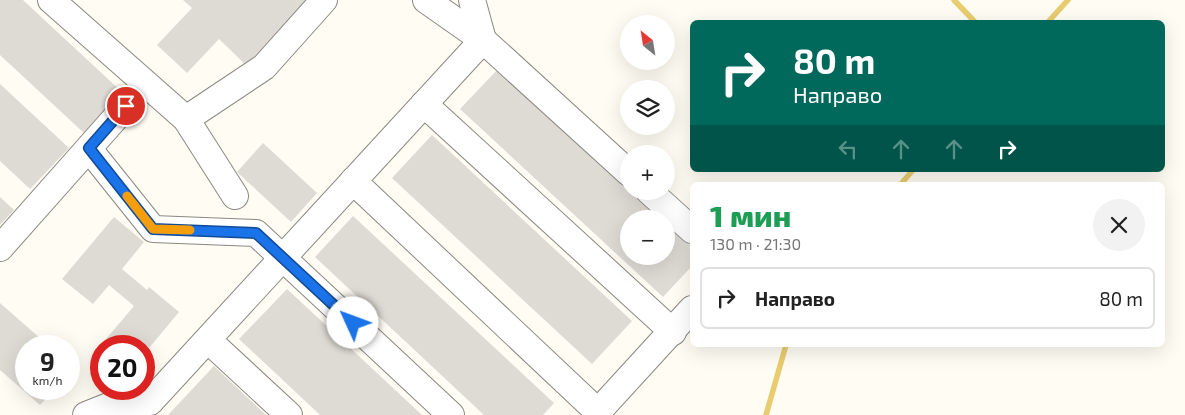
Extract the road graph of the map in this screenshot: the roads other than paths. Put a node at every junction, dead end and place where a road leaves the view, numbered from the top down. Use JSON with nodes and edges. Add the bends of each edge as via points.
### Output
{"nodes":[{"id":1,"x":51,"y":0,"type":"edge"},
{"id":2,"x":324,"y":0,"type":"edge"},
{"id":3,"x":426,"y":0,"type":"edge"},
{"id":4,"x":472,"y":0,"type":"edge"},
{"id":5,"x":482,"y":40,"type":"junction"},
{"id":6,"x":424,"y":104,"type":"junction"},
{"id":7,"x":126,"y":106,"type":"dead end"},
{"id":8,"x":186,"y":118,"type":"junction"},
{"id":9,"x":89,"y":148,"type":"junction"},
{"id":10,"x":620,"y":165,"type":"edge"},
{"id":11,"x":353,"y":181,"type":"junction"},
{"id":12,"x":235,"y":196,"type":"dead end"},
{"id":13,"x":659,"y":200,"type":"edge"},
{"id":14,"x":690,"y":228,"type":"edge"},
{"id":15,"x":0,"y":248,"type":"edge"},
{"id":16,"x":282,"y":258,"type":"junction"},
{"id":17,"x":690,"y":311,"type":"edge"},
{"id":18,"x":673,"y":332,"type":"junction"},
{"id":19,"x":208,"y":340,"type":"junction"},
{"id":20,"x":117,"y":410,"type":"edge"},
{"id":21,"x":596,"y":413,"type":"edge"},
{"id":22,"x":86,"y":415,"type":"edge"},
{"id":23,"x":289,"y":415,"type":"edge"},
{"id":24,"x":451,"y":415,"type":"edge"}],
"edges":[{"from":1,"to":8,"type":"lane"},
{"from":2,"to":8,"type":"lane","via":[[264,67]]},
{"from":3,"to":5,"type":"lane"},
{"from":4,"to":5,"type":"lane"},
{"from":5,"to":6,"type":"lane"},
{"from":5,"to":10,"type":"lane"},
{"from":6,"to":11,"type":"lane"},
{"from":6,"to":18,"type":"lane"},
{"from":7,"to":9,"type":"lane"},
{"from":8,"to":12,"type":"lane"},
{"from":9,"to":15,"type":"lane"},
{"from":9,"to":16,"type":"lane","via":[[153,229],[256,233]]},
{"from":11,"to":16,"type":"lane"},
{"from":11,"to":21,"type":"lane"},
{"from":13,"to":14,"type":"lane"},
{"from":16,"to":19,"type":"lane"},
{"from":16,"to":24,"type":"lane"},
{"from":17,"to":18,"type":"lane"},
{"from":18,"to":21,"type":"lane"},
{"from":19,"to":20,"type":"lane","via":[[150,402]]},
{"from":19,"to":23,"type":"lane"},
{"from":20,"to":22,"type":"lane"}]}
